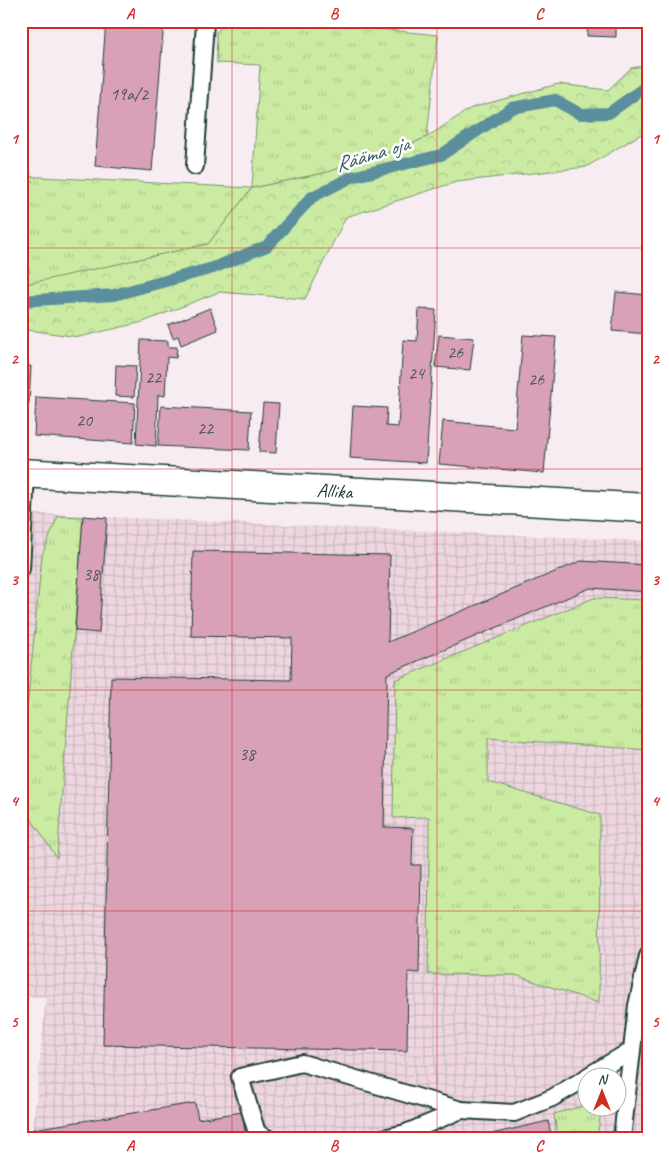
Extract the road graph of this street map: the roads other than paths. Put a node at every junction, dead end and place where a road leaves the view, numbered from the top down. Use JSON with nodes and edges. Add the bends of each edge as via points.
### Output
{"nodes":[{"id":1,"x":207,"y":21,"type":"edge"},
{"id":2,"x":195,"y":166,"type":"dead end"},
{"id":3,"x":23,"y":473,"type":"edge"},
{"id":4,"x":648,"y":508,"type":"edge"},
{"id":5,"x":21,"y":569,"type":"edge"},
{"id":6,"x":648,"y":956,"type":"edge"},
{"id":7,"x":642,"y":1007,"type":"edge"},
{"id":8,"x":632,"y":1050,"type":"junction"},
{"id":9,"x":605,"y":1066,"type":"edge"},
{"id":10,"x":576,"y":1084,"type":"edge"},
{"id":11,"x":461,"y":1110,"type":"junction"},
{"id":12,"x":267,"y":1138,"type":"edge"},
{"id":13,"x":383,"y":1138,"type":"edge"},
{"id":14,"x":622,"y":1138,"type":"edge"}],
"edges":[{"from":1,"to":2,"type":"lane"},
{"from":3,"to":4,"type":"street","name":"Allika"},
{"from":3,"to":5,"type":"lane"},
{"from":6,"to":7,"type":"lane"},
{"from":7,"to":8,"type":"lane"},
{"from":8,"to":9,"type":"lane"},
{"from":8,"to":14,"type":"lane"},
{"from":10,"to":11,"type":"lane","via":[[552,1098],[514,1113]]},
{"from":11,"to":12,"type":"lane","via":[[302,1063],[240,1077],[257,1133]]},
{"from":11,"to":13,"type":"lane","via":[[406,1133]]}]}
